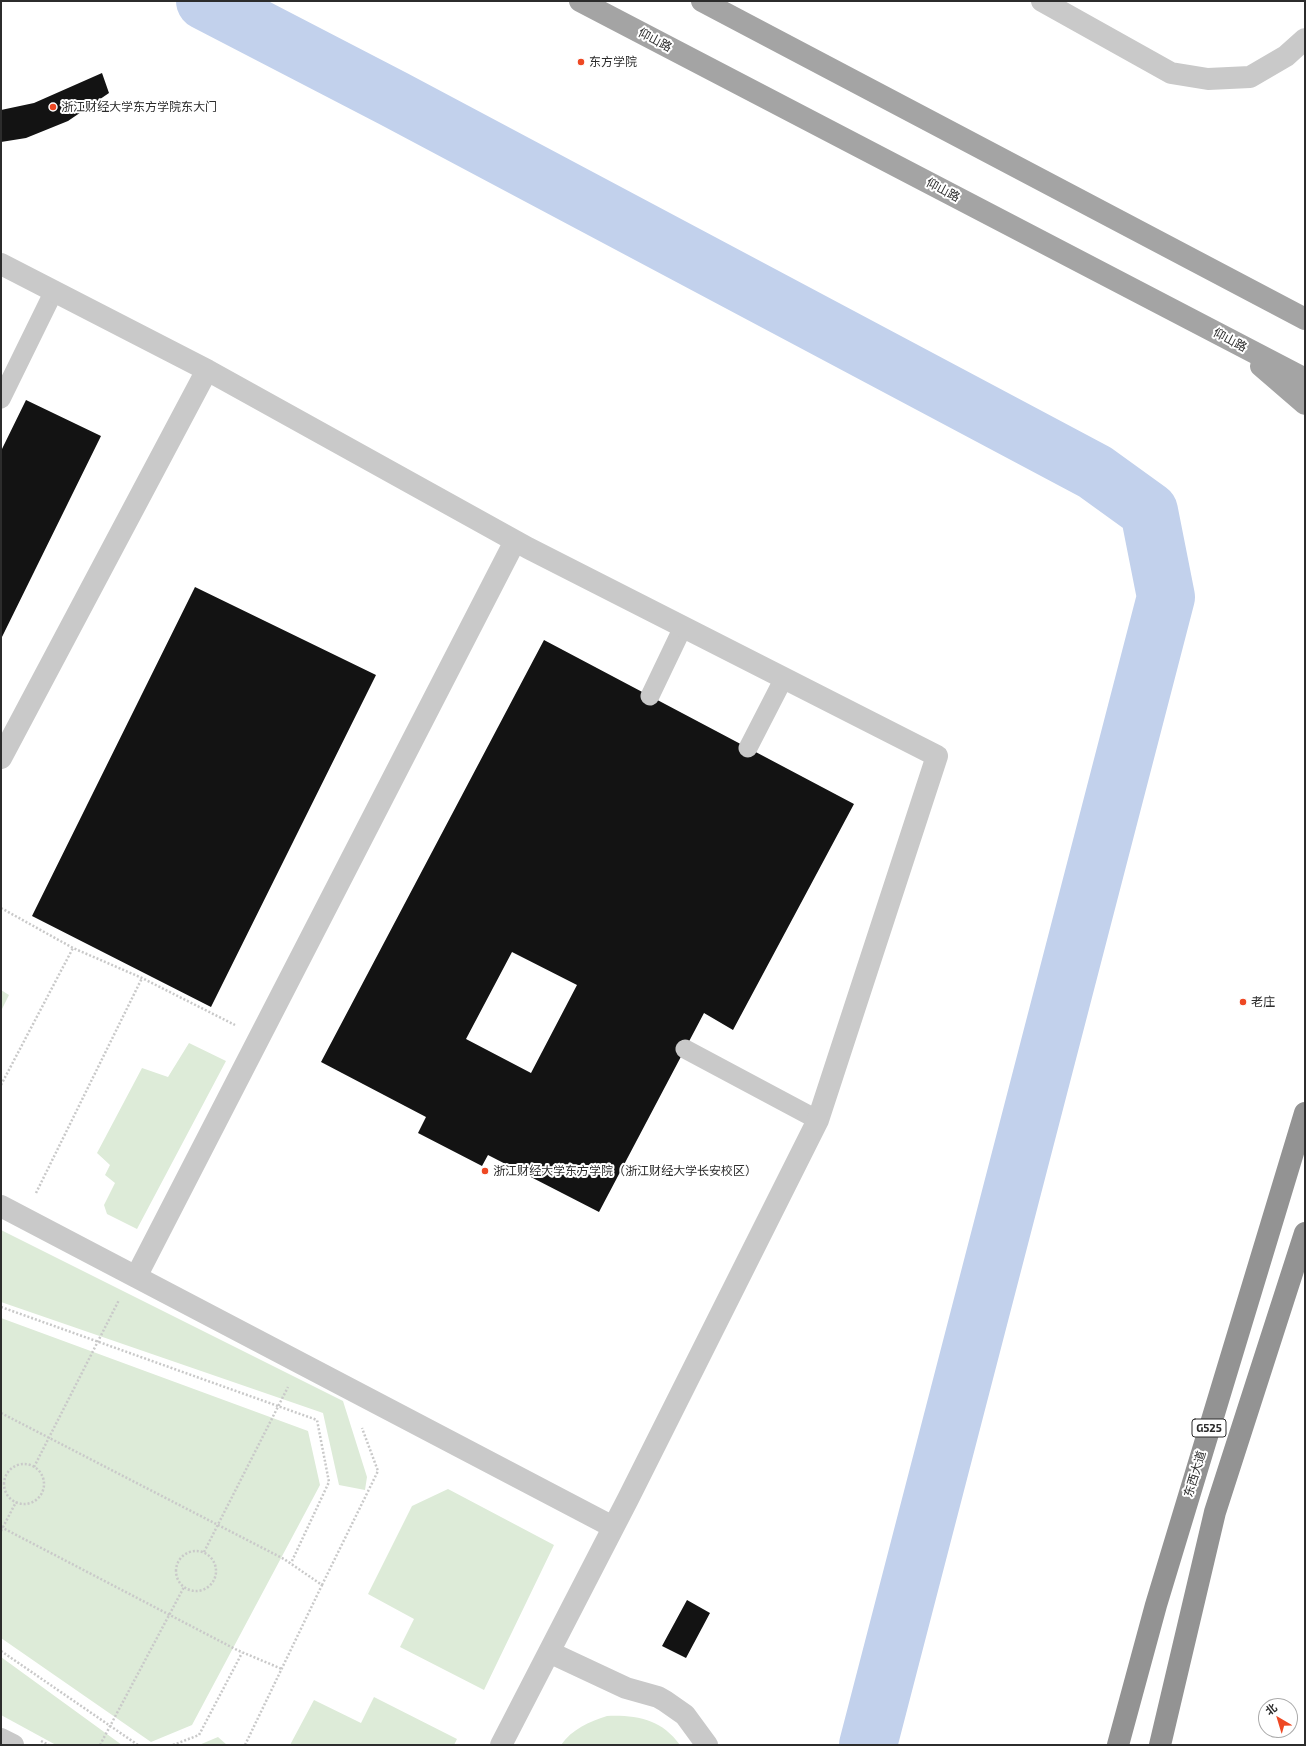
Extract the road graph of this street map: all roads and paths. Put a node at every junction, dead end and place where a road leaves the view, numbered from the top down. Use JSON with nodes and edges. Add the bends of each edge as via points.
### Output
{"nodes":[{"id":1,"x":580,"y":1,"type":"edge"},
{"id":2,"x":702,"y":1,"type":"edge"},
{"id":3,"x":1042,"y":1,"type":"edge"},
{"id":4,"x":1305,"y":39,"type":"edge"},
{"id":5,"x":1,"y":264,"type":"edge"},
{"id":6,"x":54,"y":291,"type":"junction"},
{"id":7,"x":1305,"y":319,"type":"edge"},
{"id":8,"x":1229,"y":339,"type":"junction"},
{"id":9,"x":207,"y":370,"type":"junction"},
{"id":10,"x":1305,"y":379,"type":"edge"},
{"id":11,"x":1,"y":399,"type":"edge"},
{"id":12,"x":1305,"y":404,"type":"edge"},
{"id":13,"x":515,"y":541,"type":"junction"},
{"id":14,"x":683,"y":627,"type":"junction"},
{"id":15,"x":784,"y":678,"type":"junction"},
{"id":16,"x":650,"y":696,"type":"dead end"},
{"id":17,"x":748,"y":748,"type":"dead end"},
{"id":18,"x":1,"y":758,"type":"edge"},
{"id":19,"x":1,"y":908,"type":"edge"},
{"id":20,"x":74,"y":948,"type":"junction"},
{"id":21,"x":142,"y":978,"type":"junction"},
{"id":22,"x":259,"y":1038,"type":"junction"},
{"id":23,"x":685,"y":1049,"type":"dead end"},
{"id":24,"x":1,"y":1086,"type":"edge"},
{"id":25,"x":1305,"y":1113,"type":"edge"},
{"id":26,"x":818,"y":1120,"type":"junction"},
{"id":27,"x":1,"y":1206,"type":"edge"},
{"id":28,"x":23,"y":1218,"type":"junction"},
{"id":29,"x":1305,"y":1233,"type":"edge"},
{"id":30,"x":136,"y":1277,"type":"junction"},
{"id":31,"x":121,"y":1297,"type":"dead end"},
{"id":32,"x":1,"y":1307,"type":"edge"},
{"id":33,"x":98,"y":1342,"type":"junction"},
{"id":34,"x":300,"y":1363,"type":"junction"},
{"id":35,"x":278,"y":1406,"type":"junction"},
{"id":36,"x":1,"y":1413,"type":"edge"},
{"id":37,"x":360,"y":1423,"type":"dead end"},
{"id":38,"x":49,"y":1438,"type":"junction"},
{"id":39,"x":34,"y":1467,"type":"junction"},
{"id":40,"x":16,"y":1502,"type":"junction"},
{"id":41,"x":217,"y":1525,"type":"junction"},
{"id":42,"x":613,"y":1528,"type":"junction"},
{"id":43,"x":2,"y":1529,"type":"edge"},
{"id":44,"x":204,"y":1552,"type":"junction"},
{"id":45,"x":291,"y":1563,"type":"junction"},
{"id":46,"x":322,"y":1585,"type":"junction"},
{"id":47,"x":184,"y":1587,"type":"junction"},
{"id":48,"x":170,"y":1615,"type":"junction"},
{"id":49,"x":1,"y":1651,"type":"edge"},
{"id":50,"x":549,"y":1652,"type":"junction"},
{"id":51,"x":242,"y":1653,"type":"junction"},
{"id":52,"x":282,"y":1669,"type":"junction"},
{"id":53,"x":111,"y":1726,"type":"junction"},
{"id":54,"x":1,"y":1739,"type":"edge"},
{"id":55,"x":13,"y":1745,"type":"edge"},
{"id":56,"x":100,"y":1745,"type":"edge"},
{"id":57,"x":138,"y":1745,"type":"edge"},
{"id":58,"x":173,"y":1745,"type":"edge"},
{"id":59,"x":245,"y":1745,"type":"edge"},
{"id":60,"x":501,"y":1745,"type":"edge"},
{"id":61,"x":706,"y":1745,"type":"edge"},
{"id":62,"x":1118,"y":1745,"type":"edge"},
{"id":63,"x":1160,"y":1745,"type":"edge"}],
"edges":[{"from":1,"to":8,"type":"main road","name":"仰山路"},
{"from":2,"to":7,"type":"main road"},
{"from":3,"to":4,"type":"street","via":[[1171,72],[1208,79],[1250,77],[1286,56]]},
{"from":5,"to":6,"type":"street"},
{"from":6,"to":9,"type":"street"},
{"from":6,"to":11,"type":"lane"},
{"from":8,"to":10,"type":"main road","name":"仰山路"},
{"from":8,"to":12,"type":"main road"},
{"from":9,"to":13,"type":"street"},
{"from":9,"to":18,"type":"street"},
{"from":13,"to":14,"type":"street"},
{"from":13,"to":22,"type":"street"},
{"from":14,"to":15,"type":"street"},
{"from":14,"to":16,"type":"lane"},
{"from":15,"to":17,"type":"lane"},
{"from":15,"to":26,"type":"street","via":[[937,756]]},
{"from":19,"to":20,"type":"path"},
{"from":20,"to":21,"type":"path"},
{"from":20,"to":24,"type":"path"},
{"from":21,"to":22,"type":"path"},
{"from":21,"to":28,"type":"path"},
{"from":22,"to":30,"type":"street"},
{"from":23,"to":26,"type":"lane"},
{"from":25,"to":62,"type":"highway","name":"东西大道","number":"G525","via":[[1156,1605]]},
{"from":26,"to":42,"type":"street"},
{"from":27,"to":28,"type":"street"},
{"from":28,"to":30,"type":"street"},
{"from":29,"to":63,"type":"highway","number":"G525","via":[[1215,1512]]},
{"from":30,"to":34,"type":"street"},
{"from":31,"to":33,"type":"path"},
{"from":32,"to":33,"type":"path"},
{"from":33,"to":35,"type":"path"},
{"from":33,"to":38,"type":"path"},
{"from":34,"to":35,"type":"path"},
{"from":34,"to":42,"type":"street"},
{"from":35,"to":41,"type":"path"},
{"from":35,"to":45,"type":"path","via":[[317,1420],[330,1482]]},
{"from":36,"to":38,"type":"path"},
{"from":37,"to":46,"type":"path","via":[[378,1471]]},
{"from":38,"to":39,"type":"path"},
{"from":38,"to":41,"type":"path"},
{"from":39,"to":40,"type":"path","via":[[43,1479],[42,1492],[38,1498],[26,1504]]},
{"from":39,"to":40,"type":"path","via":[[19,1464],[5,1476],[5,1489],[8,1496]]},
{"from":40,"to":43,"type":"path"},
{"from":41,"to":44,"type":"path"},
{"from":41,"to":45,"type":"path"},
{"from":42,"to":50,"type":"street"},
{"from":43,"to":48,"type":"path"},
{"from":44,"to":47,"type":"path","via":[[191,1551],[177,1563],[176,1577]]},
{"from":44,"to":47,"type":"path","via":[[213,1561],[214,1579],[210,1585],[198,1590]]},
{"from":45,"to":46,"type":"path"},
{"from":46,"to":52,"type":"path"},
{"from":47,"to":48,"type":"path"},
{"from":48,"to":51,"type":"path"},
{"from":48,"to":53,"type":"path"},
{"from":49,"to":53,"type":"path"},
{"from":50,"to":60,"type":"street"},
{"from":50,"to":61,"type":"street","via":[[626,1688],[665,1701],[685,1715]]},
{"from":51,"to":52,"type":"path"},
{"from":51,"to":58,"type":"path","via":[[199,1735]]},
{"from":52,"to":59,"type":"path"},
{"from":53,"to":56,"type":"path"},
{"from":53,"to":57,"type":"path"},
{"from":54,"to":55,"type":"street"}]}
